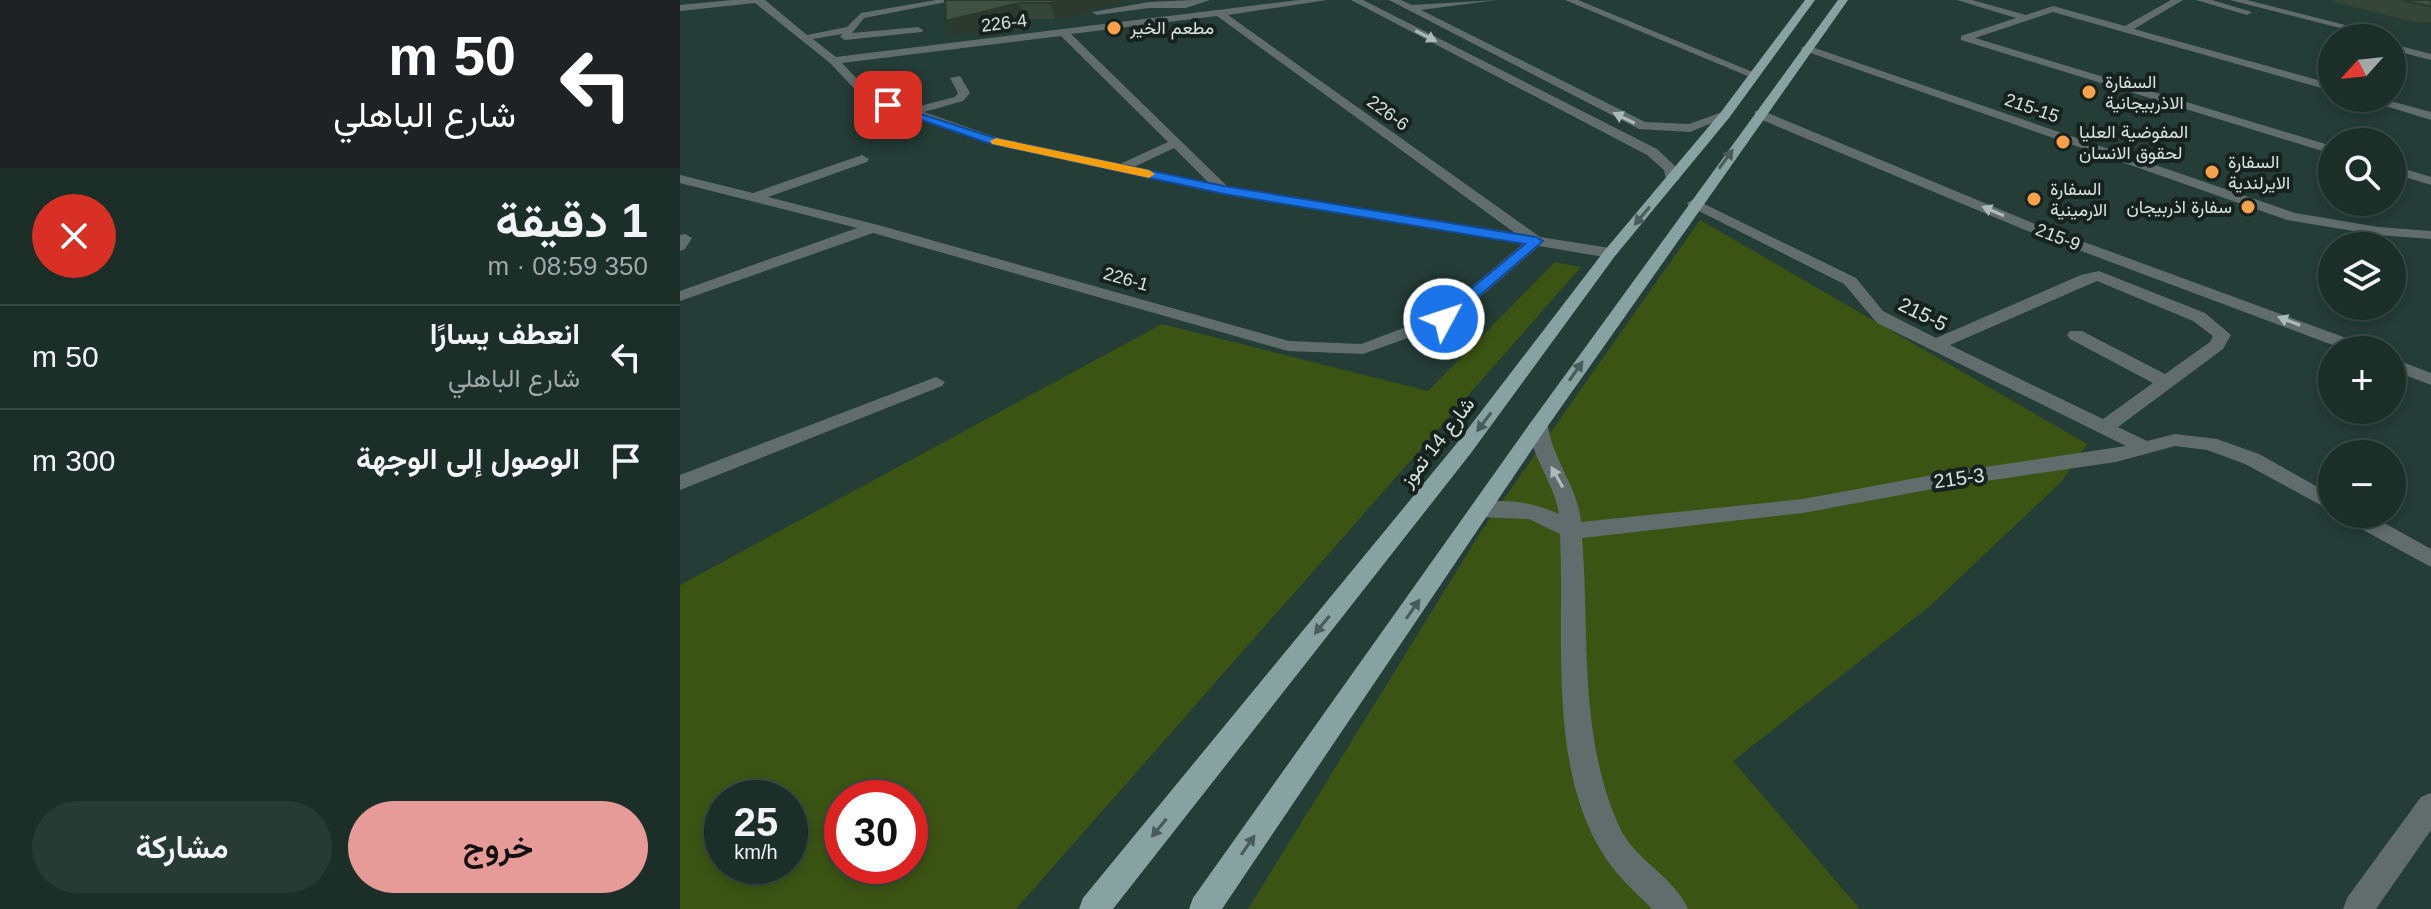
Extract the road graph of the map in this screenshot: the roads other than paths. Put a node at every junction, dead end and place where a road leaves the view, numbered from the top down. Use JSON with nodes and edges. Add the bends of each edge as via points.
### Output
{"nodes":[{"id":1,"x":758,"y":0,"type":"edge"},
{"id":2,"x":952,"y":0,"type":"edge"},
{"id":3,"x":1205,"y":0,"type":"edge"},
{"id":4,"x":1322,"y":0,"type":"edge"},
{"id":5,"x":1356,"y":0,"type":"edge"},
{"id":6,"x":1394,"y":0,"type":"edge"},
{"id":7,"x":1492,"y":0,"type":"edge"},
{"id":8,"x":1570,"y":0,"type":"edge"},
{"id":9,"x":1810,"y":0,"type":"edge"},
{"id":10,"x":1843,"y":0,"type":"edge"},
{"id":11,"x":1962,"y":0,"type":"edge"},
{"id":12,"x":2178,"y":0,"type":"edge"},
{"id":13,"x":2201,"y":0,"type":"edge"},
{"id":14,"x":2235,"y":0,"type":"edge"},
{"id":15,"x":2055,"y":5,"type":"edge"},
{"id":16,"x":680,"y":8,"type":"edge"},
{"id":17,"x":1412,"y":9,"type":"junction"},
{"id":18,"x":1097,"y":12,"type":"dead end"},
{"id":19,"x":1219,"y":13,"type":"junction"},
{"id":20,"x":2026,"y":18,"type":"junction"},
{"id":21,"x":2334,"y":24,"type":"edge"},
{"id":22,"x":851,"y":27,"type":"junction"},
{"id":23,"x":2318,"y":29,"type":"edge"},
{"id":24,"x":2125,"y":30,"type":"junction"},
{"id":25,"x":1063,"y":32,"type":"junction"},
{"id":26,"x":805,"y":38,"type":"junction"},
{"id":27,"x":2406,"y":42,"type":"edge"},
{"id":28,"x":1806,"y":48,"type":"junction"},
{"id":29,"x":2431,"y":48,"type":"edge"},
{"id":30,"x":2406,"y":51,"type":"edge"},
{"id":31,"x":2431,"y":57,"type":"edge"},
{"id":32,"x":834,"y":61,"type":"junction"},
{"id":33,"x":1754,"y":75,"type":"junction"},
{"id":34,"x":956,"y":78,"type":"dead end"},
{"id":35,"x":2318,"y":84,"type":"edge"},
{"id":36,"x":2406,"y":109,"type":"edge"},
{"id":37,"x":909,"y":113,"type":"junction"},
{"id":38,"x":1759,"y":114,"type":"junction"},
{"id":39,"x":1725,"y":115,"type":"junction"},
{"id":40,"x":2431,"y":116,"type":"edge"},
{"id":41,"x":1175,"y":143,"type":"junction"},
{"id":42,"x":2318,"y":146,"type":"edge"},
{"id":43,"x":862,"y":159,"type":"dead end"},
{"id":44,"x":1121,"y":168,"type":"junction"},
{"id":45,"x":2406,"y":173,"type":"edge"},
{"id":46,"x":680,"y":179,"type":"edge"},
{"id":47,"x":1672,"y":180,"type":"junction"},
{"id":48,"x":2431,"y":181,"type":"edge"},
{"id":49,"x":1224,"y":190,"type":"junction"},
{"id":50,"x":753,"y":198,"type":"junction"},
{"id":51,"x":1694,"y":203,"type":"junction"},
{"id":52,"x":873,"y":228,"type":"junction"},
{"id":53,"x":2431,"y":235,"type":"edge"},
{"id":54,"x":1536,"y":241,"type":"junction"},
{"id":55,"x":1610,"y":253,"type":"junction"},
{"id":56,"x":680,"y":296,"type":"edge"},
{"id":57,"x":2076,"y":335,"type":"dead end"},
{"id":58,"x":2324,"y":336,"type":"edge"},
{"id":59,"x":1936,"y":345,"type":"junction"},
{"id":60,"x":2406,"y":369,"type":"edge"},
{"id":61,"x":2431,"y":380,"type":"edge"},
{"id":62,"x":936,"y":382,"type":"dead end"},
{"id":63,"x":2166,"y":382,"type":"junction"},
{"id":64,"x":1538,"y":426,"type":"junction"},
{"id":65,"x":2105,"y":427,"type":"junction"},
{"id":66,"x":2146,"y":448,"type":"junction"},
{"id":67,"x":680,"y":483,"type":"edge"},
{"id":68,"x":2318,"y":496,"type":"edge"},
{"id":69,"x":1481,"y":510,"type":"junction"},
{"id":70,"x":2376,"y":528,"type":"edge"},
{"id":71,"x":1571,"y":531,"type":"junction"},
{"id":72,"x":2431,"y":559,"type":"edge"},
{"id":73,"x":2431,"y":806,"type":"edge"},
{"id":74,"x":1094,"y":909,"type":"edge"},
{"id":75,"x":1204,"y":909,"type":"edge"},
{"id":76,"x":1673,"y":909,"type":"edge"},
{"id":77,"x":2358,"y":909,"type":"edge"}],
"edges":[{"from":1,"to":16,"type":"street"},
{"from":1,"to":26,"type":"street"},
{"from":2,"to":22,"type":"street","via":[[861,16]]},
{"from":3,"to":18,"type":"street"},
{"from":4,"to":19,"type":"street","name":"226-4"},
{"from":5,"to":47,"type":"street","one_way":true,"via":[[1644,147],[1665,163]]},
{"from":6,"to":17,"type":"street"},
{"from":7,"to":17,"type":"street"},
{"from":8,"to":33,"type":"street"},
{"from":9,"to":33,"type":"main road","name":"شارع 14 تموز"},
{"from":10,"to":28,"type":"main road"},
{"from":11,"to":20,"type":"street"},
{"from":12,"to":24,"type":"street"},
{"from":13,"to":23,"type":"street"},
{"from":14,"to":21,"type":"street"},
{"from":15,"to":20,"type":"street"},
{"from":15,"to":24,"type":"street"},
{"from":39,"to":17,"type":"street","one_way":true,"via":[[1690,128],[1643,126]]},
{"from":19,"to":25,"type":"street","name":"226-4"},
{"from":19,"to":54,"type":"street","name":"226-6"},
{"from":20,"to":42,"type":"street","via":[[1965,38]]},
{"from":22,"to":22,"type":"street","via":[[845,37],[919,22]]},
{"from":22,"to":26,"type":"street"},
{"from":24,"to":35,"type":"street"},
{"from":25,"to":32,"type":"street","name":"226-4"},
{"from":25,"to":41,"type":"street"},
{"from":26,"to":32,"type":"street"},
{"from":27,"to":29,"type":"street"},
{"from":28,"to":38,"type":"main road"},
{"from":28,"to":53,"type":"street","name":"215-15","via":[[2292,217]]},
{"from":30,"to":31,"type":"street"},
{"from":32,"to":37,"type":"street","via":[[868,97]]},
{"from":33,"to":39,"type":"main road","name":"شارع 14 تموز"},
{"from":34,"to":37,"type":"street","via":[[964,93],[959,99]]},
{"from":36,"to":40,"type":"street"},
{"from":37,"to":44,"type":"street","via":[[992,140]]},
{"from":51,"to":38,"type":"main road","one_way":true},
{"from":58,"to":38,"type":"street","name":"215-9","one_way":true,"via":[[2055,236]]},
{"from":39,"to":47,"type":"main road","name":"شارع 14 تموز"},
{"from":41,"to":44,"type":"street"},
{"from":41,"to":49,"type":"street"},
{"from":43,"to":50,"type":"street"},
{"from":44,"to":49,"type":"street"},
{"from":45,"to":48,"type":"street"},
{"from":46,"to":50,"type":"street","name":"226-1"},
{"from":47,"to":55,"type":"main road","name":"شارع 14 تموز","one_way":true},
{"from":49,"to":54,"type":"street"},
{"from":50,"to":52,"type":"street","name":"226-1"},
{"from":51,"to":59,"type":"street","name":"215-5","via":[[1850,281],[1875,314]]},
{"from":64,"to":51,"type":"main road","one_way":true},
{"from":52,"to":54,"type":"street","name":"226-1","via":[[1288,346],[1363,349],[1444,319]]},
{"from":52,"to":56,"type":"street"},
{"from":54,"to":55,"type":"street"},
{"from":55,"to":74,"type":"main road","name":"شارع 14 تموز","one_way":true,"via":[[1464,448]]},
{"from":57,"to":63,"type":"street"},
{"from":59,"to":63,"type":"street","via":[[2099,276],[2199,317],[2222,335],[2217,345]]},
{"from":59,"to":65,"type":"street","name":"215-5"},
{"from":60,"to":61,"type":"street"},
{"from":62,"to":67,"type":"street"},
{"from":63,"to":65,"type":"street"},
{"from":64,"to":69,"type":"main road"},
{"from":71,"to":64,"type":"street","one_way":true,"via":[[1566,493],[1541,448]]},
{"from":65,"to":66,"type":"street","name":"215-5"},
{"from":66,"to":68,"type":"street","name":"215-3","via":[[2175,440],[2210,444],[2252,459]]},
{"from":66,"to":71,"type":"street","name":"215-3","via":[[1803,506]]},
{"from":69,"to":71,"type":"street","via":[[1531,510]]},
{"from":75,"to":69,"type":"main road","one_way":true},
{"from":70,"to":72,"type":"street"},
{"from":71,"to":76,"type":"street","via":[[1574,695],[1584,773],[1610,841]]},
{"from":73,"to":77,"type":"street"}]}
